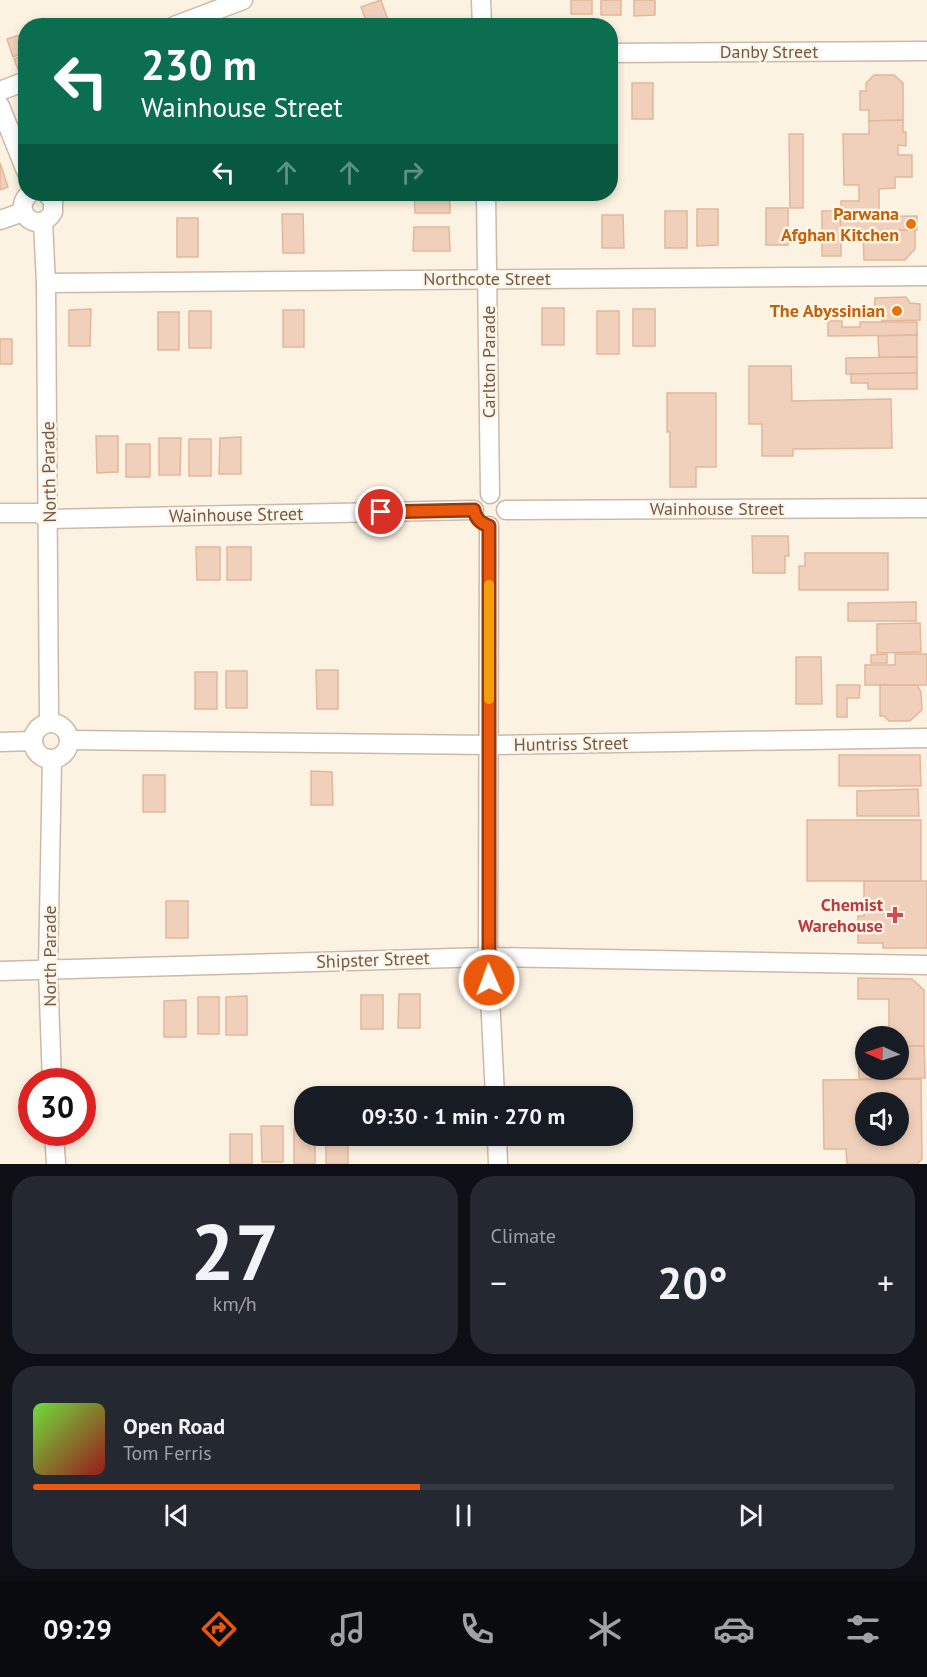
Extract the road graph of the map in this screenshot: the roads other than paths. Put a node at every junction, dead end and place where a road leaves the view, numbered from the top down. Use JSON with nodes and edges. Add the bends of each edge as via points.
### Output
{"nodes":[{"id":1,"x":243,"y":0,"type":"edge"},
{"id":2,"x":482,"y":0,"type":"edge"},
{"id":3,"x":195,"y":18,"type":"edge"},
{"id":4,"x":482,"y":18,"type":"edge"},
{"id":5,"x":927,"y":51,"type":"edge"},
{"id":6,"x":618,"y":53,"type":"edge"},
{"id":7,"x":18,"y":84,"type":"edge"},
{"id":8,"x":0,"y":91,"type":"edge"},
{"id":9,"x":0,"y":106,"type":"edge"},
{"id":10,"x":18,"y":151,"type":"edge"},
{"id":11,"x":24,"y":201,"type":"edge"},
{"id":12,"x":55,"y":201,"type":"edge"},
{"id":13,"x":486,"y":201,"type":"edge"},
{"id":14,"x":23,"y":212,"type":"junction"},
{"id":15,"x":0,"y":220,"type":"edge"},
{"id":16,"x":42,"y":222,"type":"junction"},
{"id":17,"x":927,"y":276,"type":"edge"},
{"id":18,"x":488,"y":279,"type":"junction"},
{"id":19,"x":46,"y":283,"type":"junction"},
{"id":20,"x":490,"y":494,"type":"junction"},
{"id":21,"x":927,"y":508,"type":"edge"},
{"id":22,"x":474,"y":510,"type":"junction"},
{"id":23,"x":506,"y":510,"type":"junction"},
{"id":24,"x":0,"y":513,"type":"edge"},
{"id":25,"x":49,"y":519,"type":"junction"},
{"id":26,"x":489,"y":526,"type":"junction"},
{"id":27,"x":49,"y":722,"type":"junction"},
{"id":28,"x":927,"y":738,"type":"edge"},
{"id":29,"x":70,"y":740,"type":"junction"},
{"id":30,"x":33,"y":741,"type":"junction"},
{"id":31,"x":0,"y":742,"type":"edge"},
{"id":32,"x":490,"y":745,"type":"junction"},
{"id":33,"x":51,"y":759,"type":"junction"},
{"id":34,"x":488,"y":957,"type":"junction"},
{"id":35,"x":927,"y":965,"type":"edge"},
{"id":36,"x":0,"y":971,"type":"edge"},
{"id":37,"x":48,"y":971,"type":"junction"},
{"id":38,"x":51,"y":1068,"type":"edge"},
{"id":39,"x":494,"y":1086,"type":"edge"},
{"id":40,"x":55,"y":1146,"type":"edge"},
{"id":41,"x":497,"y":1146,"type":"edge"},
{"id":42,"x":56,"y":1164,"type":"edge"},
{"id":43,"x":498,"y":1164,"type":"edge"}],
"edges":[{"from":1,"to":3,"type":"street"},
{"from":2,"to":4,"type":"street"},
{"from":5,"to":6,"type":"street","name":"Danby Street"},
{"from":7,"to":8,"type":"street"},
{"from":9,"to":10,"type":"street"},
{"from":11,"to":14,"type":"street"},
{"from":12,"to":16,"type":"street","via":[[53,212]]},
{"from":13,"to":18,"type":"street","name":"Carlton Parade"},
{"from":14,"to":15,"type":"street"},
{"from":14,"to":16,"type":"street","via":[[33,221]]},
{"from":16,"to":19,"type":"street","name":"North Parade"},
{"from":17,"to":18,"type":"street","name":"Northcote Street"},
{"from":18,"to":19,"type":"street","name":"Northcote Street"},
{"from":18,"to":20,"type":"street","name":"Carlton Parade"},
{"from":19,"to":25,"type":"street","name":"North Parade"},
{"from":20,"to":22,"type":"street","via":[[482,496]]},
{"from":20,"to":23,"type":"street","via":[[498,496]]},
{"from":21,"to":23,"type":"street","name":"Wainhouse Street"},
{"from":22,"to":25,"type":"street","name":"Wainhouse Street"},
{"from":22,"to":26,"type":"street","via":[[481,524]]},
{"from":23,"to":26,"type":"street","via":[[504,519]]},
{"from":24,"to":25,"type":"street","name":"Wainhouse Street","via":[[38,513]]},
{"from":25,"to":27,"type":"street","name":"North Parade"},
{"from":26,"to":32,"type":"street"},
{"from":27,"to":29,"type":"street","via":[[58,723]]},
{"from":27,"to":30,"type":"street","via":[[34,734]]},
{"from":28,"to":32,"type":"street","name":"Huntriss Street"},
{"from":29,"to":32,"type":"street","name":"Huntriss Street"},
{"from":29,"to":33,"type":"street","via":[[67,750]]},
{"from":30,"to":31,"type":"street"},
{"from":30,"to":33,"type":"street","via":[[36,752]]},
{"from":32,"to":34,"type":"street"},
{"from":33,"to":37,"type":"street","name":"North Parade"},
{"from":34,"to":35,"type":"street","name":"Shipster Street"},
{"from":34,"to":37,"type":"street","name":"Shipster Street"},
{"from":34,"to":39,"type":"street"},
{"from":36,"to":37,"type":"street","name":"Shipster Street"},
{"from":37,"to":38,"type":"street","name":"North Parade"},
{"from":40,"to":42,"type":"street"},
{"from":41,"to":43,"type":"street"}]}
